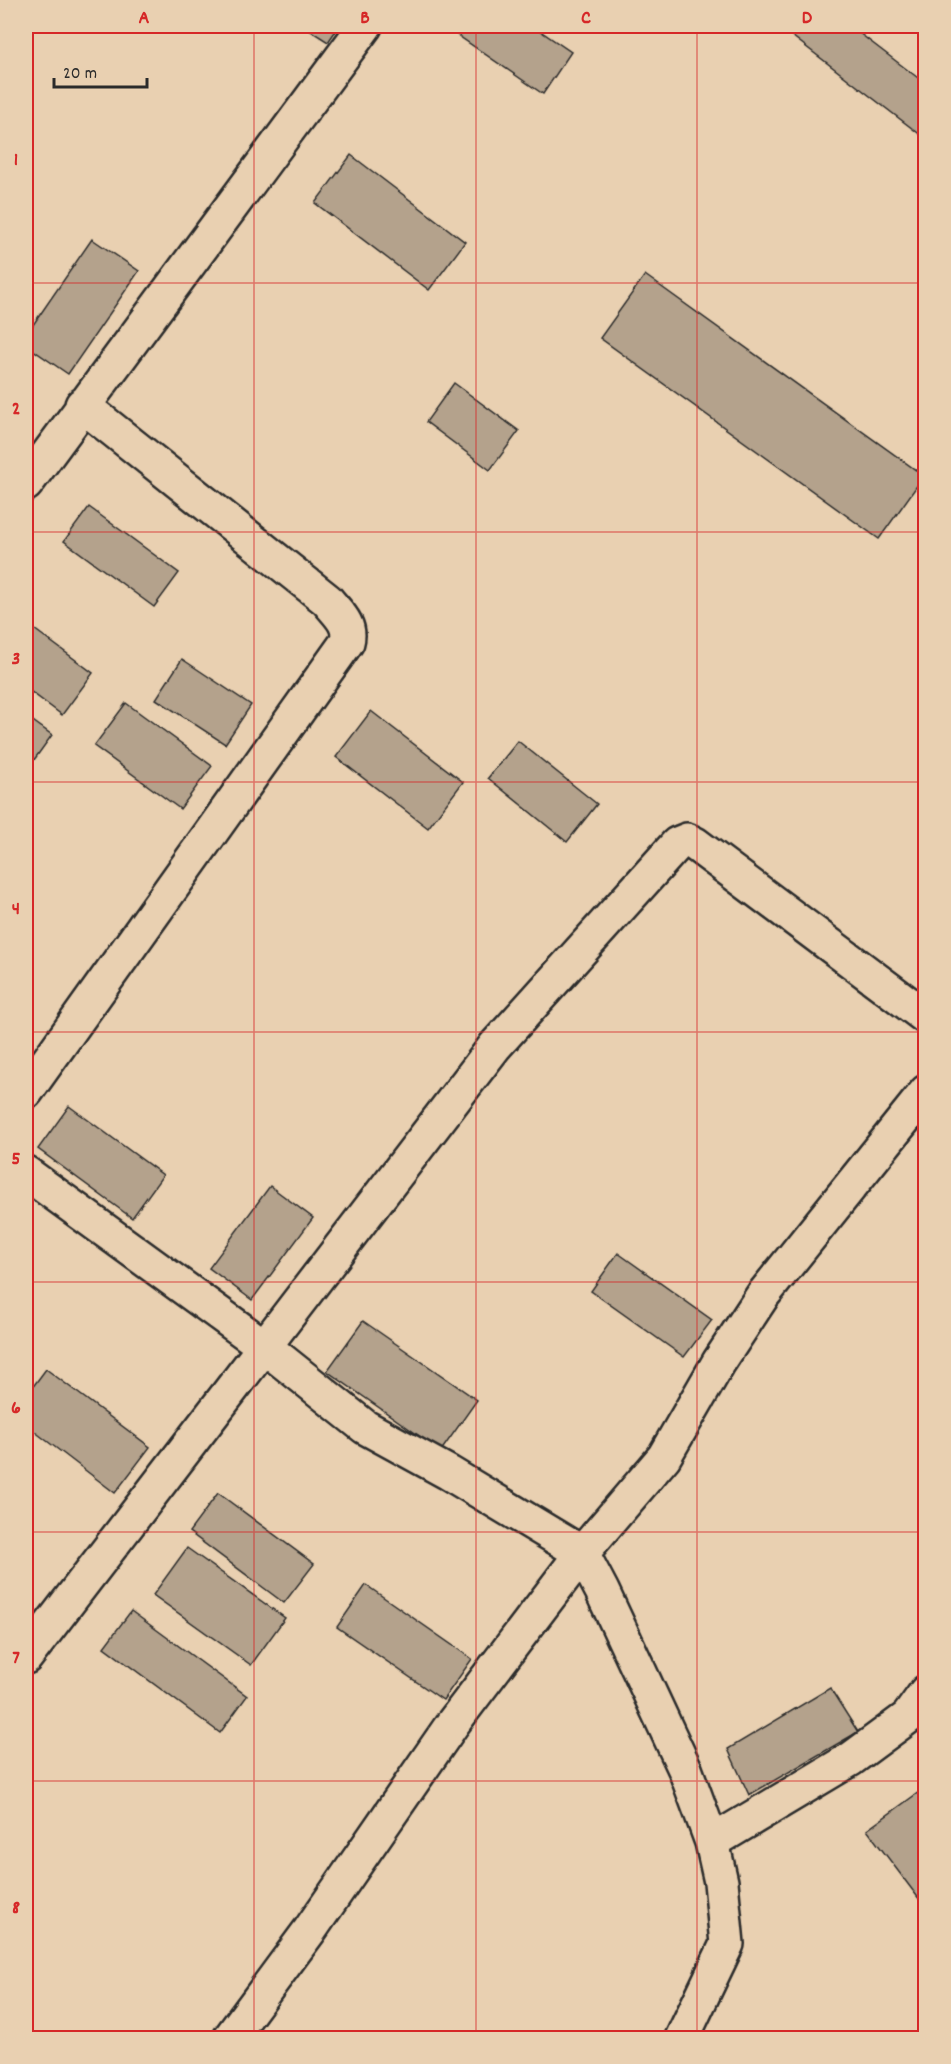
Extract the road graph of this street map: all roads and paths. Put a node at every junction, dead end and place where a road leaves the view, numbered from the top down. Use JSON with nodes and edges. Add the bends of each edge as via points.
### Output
{"nodes":[{"id":1,"x":365,"y":26,"type":"edge"},
{"id":2,"x":82,"y":405,"type":"junction"},
{"id":3,"x":26,"y":484,"type":"edge"},
{"id":4,"x":926,"y":1017,"type":"edge"},
{"id":5,"x":26,"y":1092,"type":"edge"},
{"id":6,"x":926,"y":1092,"type":"edge"},
{"id":7,"x":26,"y":1173,"type":"edge"},
{"id":8,"x":265,"y":1347,"type":"junction"},
{"id":9,"x":582,"y":1553,"type":"junction"},
{"id":10,"x":26,"y":1657,"type":"edge"},
{"id":11,"x":926,"y":1692,"type":"edge"},
{"id":12,"x":712,"y":1842,"type":"junction"},
{"id":13,"x":231,"y":2038,"type":"edge"},
{"id":14,"x":682,"y":2038,"type":"edge"}],
"edges":[{"from":1,"to":2,"type":"street"},
{"from":2,"to":3,"type":"street"},
{"from":2,"to":5,"type":"street","via":[[327,600],[348,626],[349,634]]},
{"from":4,"to":8,"type":"street","via":[[695,844],[687,840],[678,844],[495,1046]]},
{"from":6,"to":9,"type":"street","via":[[763,1295],[664,1457]]},
{"from":7,"to":8,"type":"street"},
{"from":8,"to":9,"type":"street","via":[[366,1427]]},
{"from":8,"to":10,"type":"street"},
{"from":9,"to":12,"type":"street","via":[[686,1769]]},
{"from":9,"to":13,"type":"street","via":[[453,1724]]},
{"from":11,"to":12,"type":"street","via":[[908,1717],[851,1759]]},
{"from":12,"to":14,"type":"street","via":[[721,1882],[727,1944]]}]}
